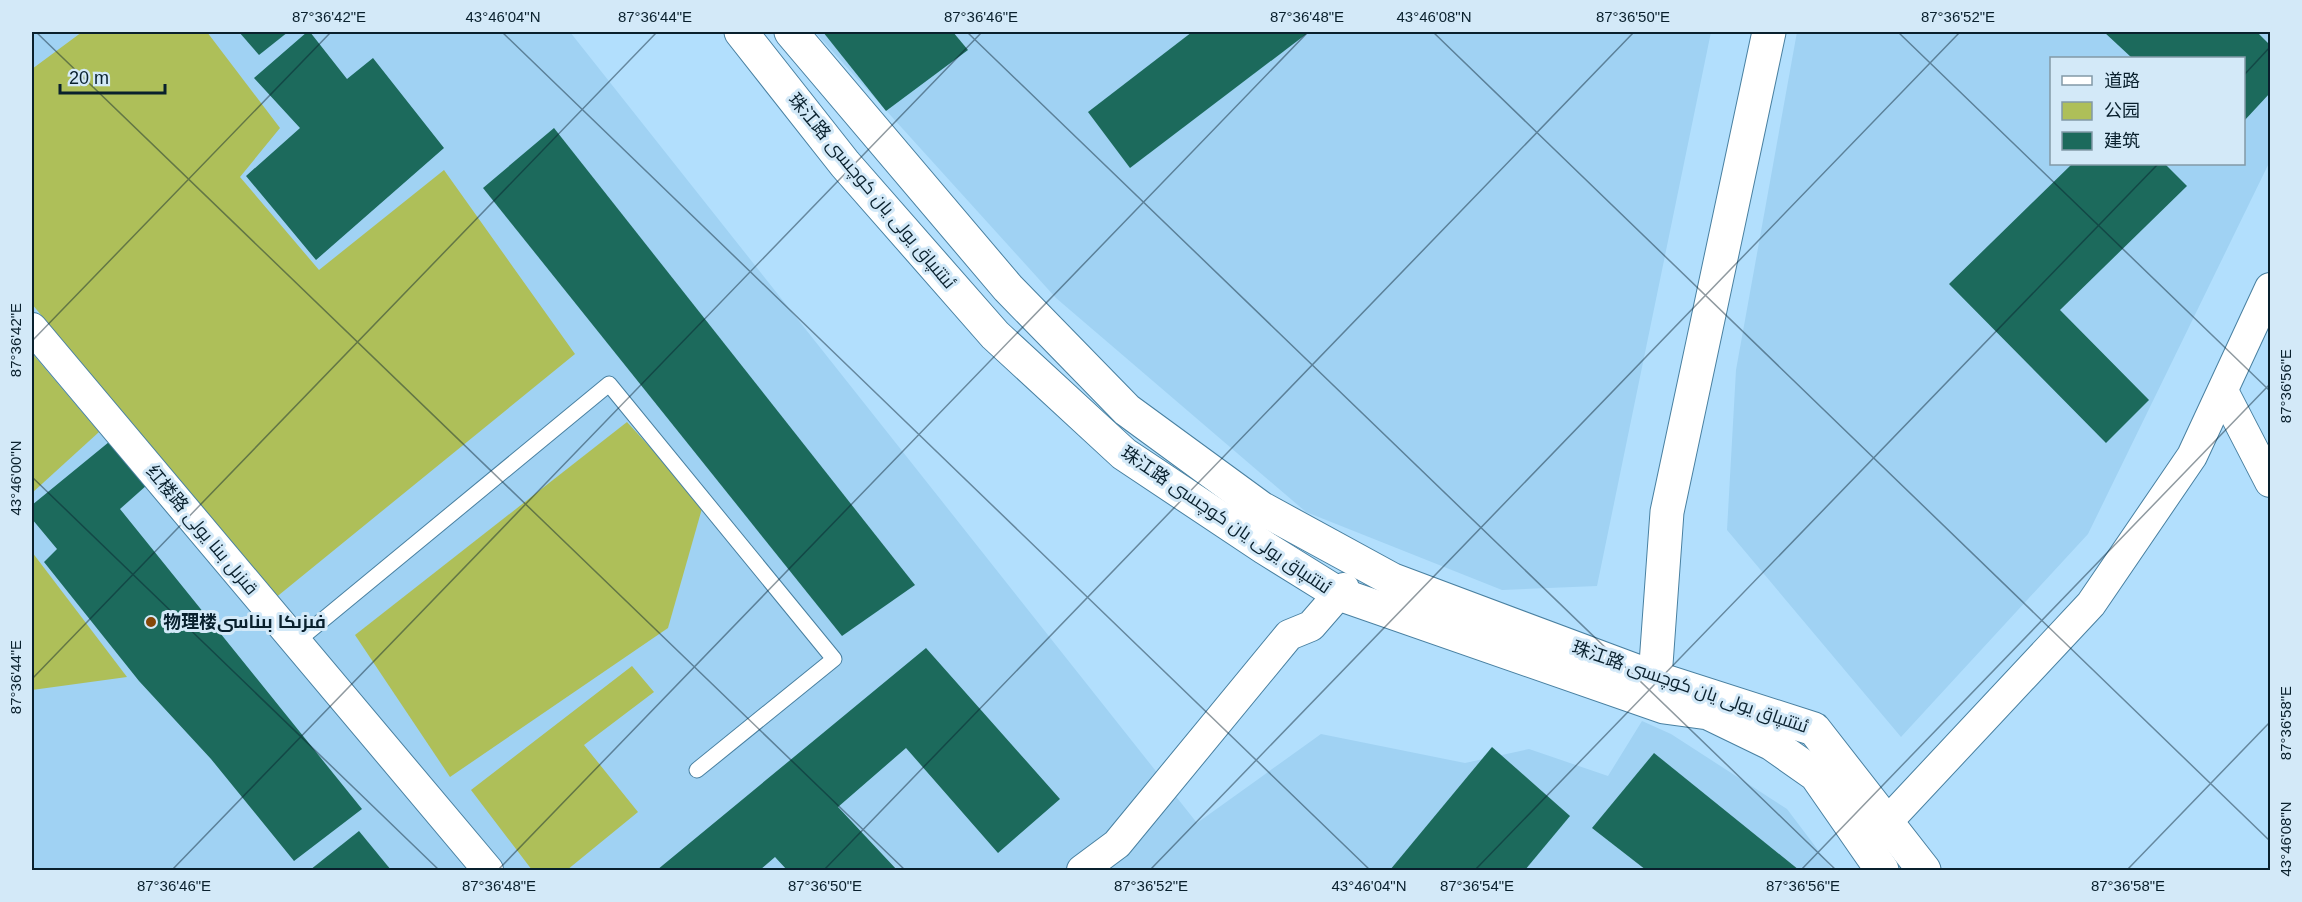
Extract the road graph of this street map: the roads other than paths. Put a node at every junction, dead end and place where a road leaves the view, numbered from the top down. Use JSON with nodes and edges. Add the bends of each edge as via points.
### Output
{"nodes":[{"id":1,"x":741,"y":32,"type":"edge"},
{"id":2,"x":791,"y":32,"type":"edge"},
{"id":3,"x":1768,"y":32,"type":"edge"},
{"id":4,"x":2271,"y":288,"type":"edge"},
{"id":5,"x":32,"y":328,"type":"edge"},
{"id":6,"x":2223,"y":391,"type":"junction"},
{"id":7,"x":2271,"y":483,"type":"edge"},
{"id":8,"x":1341,"y":591,"type":"junction"},
{"id":9,"x":296,"y":642,"type":"junction"},
{"id":10,"x":1660,"y":692,"type":"junction"},
{"id":11,"x":697,"y":770,"type":"dead end"},
{"id":12,"x":1887,"y":822,"type":"junction"},
{"id":13,"x":488,"y":870,"type":"edge"},
{"id":14,"x":1082,"y":870,"type":"edge"},
{"id":15,"x":1882,"y":870,"type":"edge"},
{"id":16,"x":1924,"y":870,"type":"edge"}],
"edges":[{"from":1,"to":8,"type":"street","name":"珠江路 ئىتتىپاق يولى يان كوچىسى","via":[[845,165],[995,335],[1124,454],[1265,549]]},
{"from":2,"to":10,"type":"street","name":"珠江路 ئىتتىپاق يولى يان كوچىسى","via":[[1008,288],[1127,410],[1261,508],[1393,580]]},
{"from":3,"to":10,"type":"street","via":[[1667,512]]},
{"from":4,"to":6,"type":"street"},
{"from":5,"to":9,"type":"street","name":"红楼路 قىزىل بىنا يولى"},
{"from":6,"to":7,"type":"street"},
{"from":6,"to":12,"type":"street","via":[[2192,456],[2091,604]]},
{"from":8,"to":10,"type":"street","name":"珠江路 ئىتتىپاق يولى يان كوچىسى"},
{"from":8,"to":14,"type":"street","via":[[1311,626],[1289,635],[1117,844]]},
{"from":9,"to":11,"type":"lane","via":[[609,384],[834,659]]},
{"from":9,"to":13,"type":"street","name":"红楼路 قىزىل بىنا يولى"},
{"from":10,"to":12,"type":"street","name":"珠江路 ئىتتىپاق يولى يان كوچىسى","via":[[1814,729]]},
{"from":10,"to":15,"type":"street","name":"珠江路 ئىتتىپاق يولى يان كوچىسى","via":[[1772,744],[1816,775]]},
{"from":12,"to":16,"type":"street","name":"珠江路 ئىتتىپاق يولى يان كوچىسى"}]}
